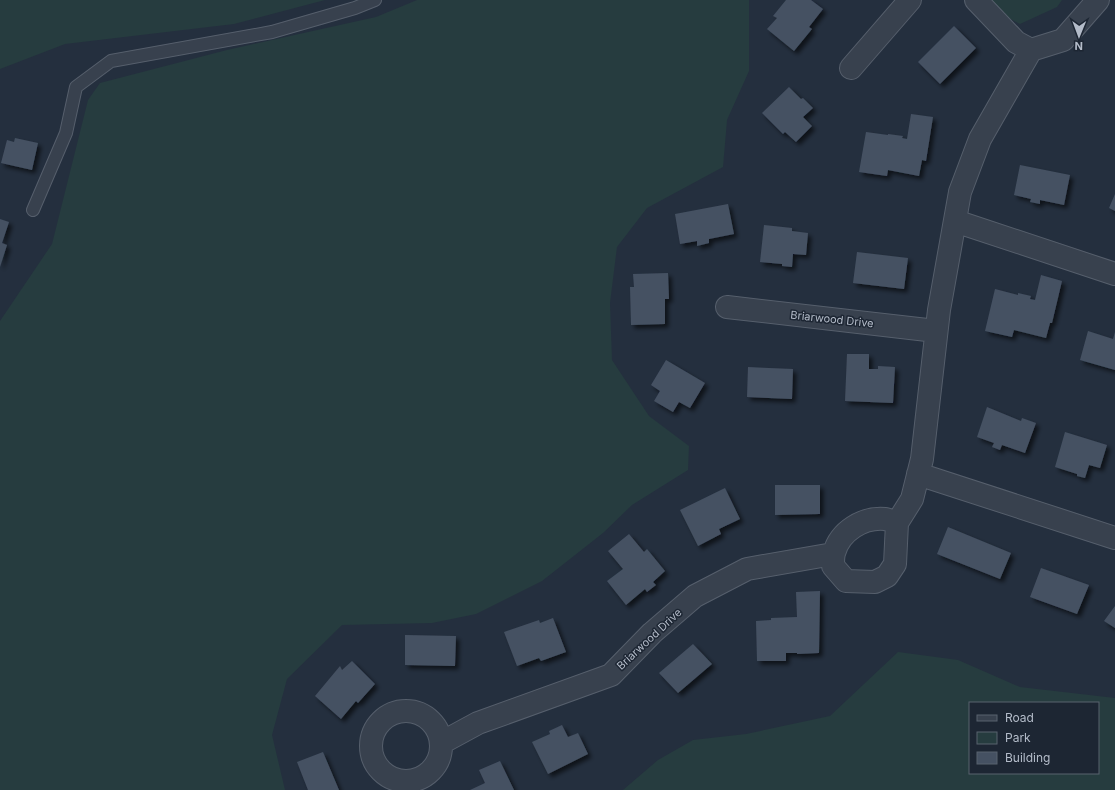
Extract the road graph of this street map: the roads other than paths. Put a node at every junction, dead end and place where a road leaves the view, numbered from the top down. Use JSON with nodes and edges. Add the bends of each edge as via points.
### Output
{"nodes":[{"id":1,"x":374,"y":0,"type":"edge"},
{"id":2,"x":910,"y":0,"type":"edge"},
{"id":3,"x":976,"y":0,"type":"edge"},
{"id":4,"x":1098,"y":0,"type":"edge"},
{"id":5,"x":1031,"y":50,"type":"junction"},
{"id":6,"x":851,"y":68,"type":"dead end"},
{"id":7,"x":33,"y":210,"type":"dead end"},
{"id":8,"x":955,"y":221,"type":"junction"},
{"id":9,"x":1115,"y":274,"type":"edge"},
{"id":10,"x":727,"y":307,"type":"dead end"},
{"id":11,"x":936,"y":331,"type":"junction"},
{"id":12,"x":918,"y":474,"type":"junction"},
{"id":13,"x":897,"y":523,"type":"junction"},
{"id":14,"x":1115,"y":538,"type":"edge"},
{"id":15,"x":833,"y":554,"type":"junction"},
{"id":16,"x":442,"y":742,"type":"dead end"}],
"edges":[{"from":1,"to":7,"type":"lane","via":[[272,32],[112,61],[76,87],[66,133]]},
{"from":2,"to":6,"type":"street"},
{"from":3,"to":5,"type":"street","via":[[1016,42]]},
{"from":4,"to":5,"type":"street","via":[[1062,40]]},
{"from":5,"to":8,"type":"street","via":[[980,139],[960,192]]},
{"from":8,"to":9,"type":"street"},
{"from":8,"to":11,"type":"street"},
{"from":10,"to":11,"type":"street","name":"Briarwood Drive"},
{"from":11,"to":12,"type":"street","via":[[922,459]]},
{"from":12,"to":13,"type":"street","via":[[912,499]]},
{"from":12,"to":14,"type":"street"},
{"from":13,"to":15,"type":"street","via":[[887,519],[874,519],[852,527],[840,539]]},
{"from":13,"to":15,"type":"street","via":[[895,564],[887,576],[875,582],[846,582],[833,566]]},
{"from":15,"to":16,"type":"street","name":"Briarwood Drive","via":[[747,569],[696,596],[652,634],[611,675],[478,722]]}]}
